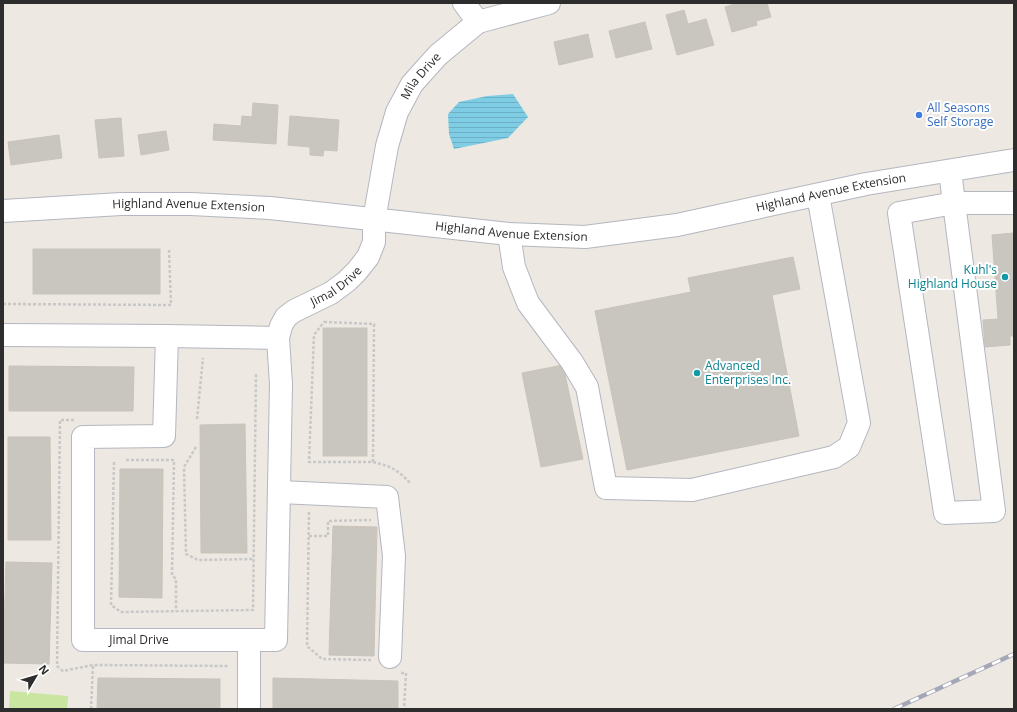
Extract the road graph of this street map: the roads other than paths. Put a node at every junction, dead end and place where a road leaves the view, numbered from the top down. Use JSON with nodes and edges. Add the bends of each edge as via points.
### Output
{"nodes":[{"id":1,"x":464,"y":3,"type":"edge"},
{"id":2,"x":549,"y":3,"type":"edge"},
{"id":3,"x":478,"y":22,"type":"junction"},
{"id":4,"x":1014,"y":160,"type":"edge"},
{"id":5,"x":950,"y":171,"type":"junction"},
{"id":6,"x":818,"y":195,"type":"junction"},
{"id":7,"x":954,"y":203,"type":"junction"},
{"id":8,"x":1014,"y":203,"type":"edge"},
{"id":9,"x":3,"y":211,"type":"edge"},
{"id":10,"x":374,"y":220,"type":"junction"},
{"id":11,"x":510,"y":234,"type":"junction"},
{"id":12,"x":3,"y":335,"type":"edge"},
{"id":13,"x":167,"y":336,"type":"junction"},
{"id":14,"x":278,"y":338,"type":"junction"},
{"id":15,"x":280,"y":492,"type":"junction"},
{"id":16,"x":249,"y":641,"type":"junction"},
{"id":17,"x":388,"y":664,"type":"road end"},
{"id":18,"x":249,"y":709,"type":"edge"}],
"edges":[{"from":1,"to":3,"type":"street"},
{"from":2,"to":3,"type":"street","name":"Mila Drive"},
{"from":3,"to":10,"type":"street","name":"Mila Drive","via":[[438,55],[412,84],[397,112],[387,146]]},
{"from":4,"to":5,"type":"street","name":"Highland Avenue Extension"},
{"from":5,"to":6,"type":"street","name":"Highland Avenue Extension","via":[[866,184]]},
{"from":5,"to":7,"type":"street"},
{"from":6,"to":11,"type":"street","name":"Highland Avenue Extension","via":[[678,225],[631,231],[585,236]]},
{"from":6,"to":11,"type":"street","via":[[858,423],[849,446],[834,458],[692,490],[606,488],[587,387],[528,302],[514,267]]},
{"from":7,"to":7,"type":"street","via":[[960,250],[994,511],[945,513],[899,213]]},
{"from":7,"to":8,"type":"street"},
{"from":9,"to":10,"type":"street","name":"Highland Avenue Extension","via":[[121,204],[191,204],[270,208]]},
{"from":10,"to":11,"type":"street","name":"Highland Avenue Extension"},
{"from":10,"to":14,"type":"street","name":"Jimal Drive","via":[[374,242],[368,257],[357,272],[331,293],[286,317]]},
{"from":12,"to":13,"type":"street"},
{"from":13,"to":14,"type":"street"},
{"from":13,"to":16,"type":"street","name":"Jimal Drive","via":[[164,436],[83,437],[83,640]]},
{"from":14,"to":15,"type":"street","name":"Jimal Drive","via":[[281,384]]},
{"from":15,"to":16,"type":"street","name":"Jimal Drive","via":[[276,640]]},
{"from":15,"to":17,"type":"street","via":[[387,497],[394,556]]},
{"from":16,"to":18,"type":"street"}]}
